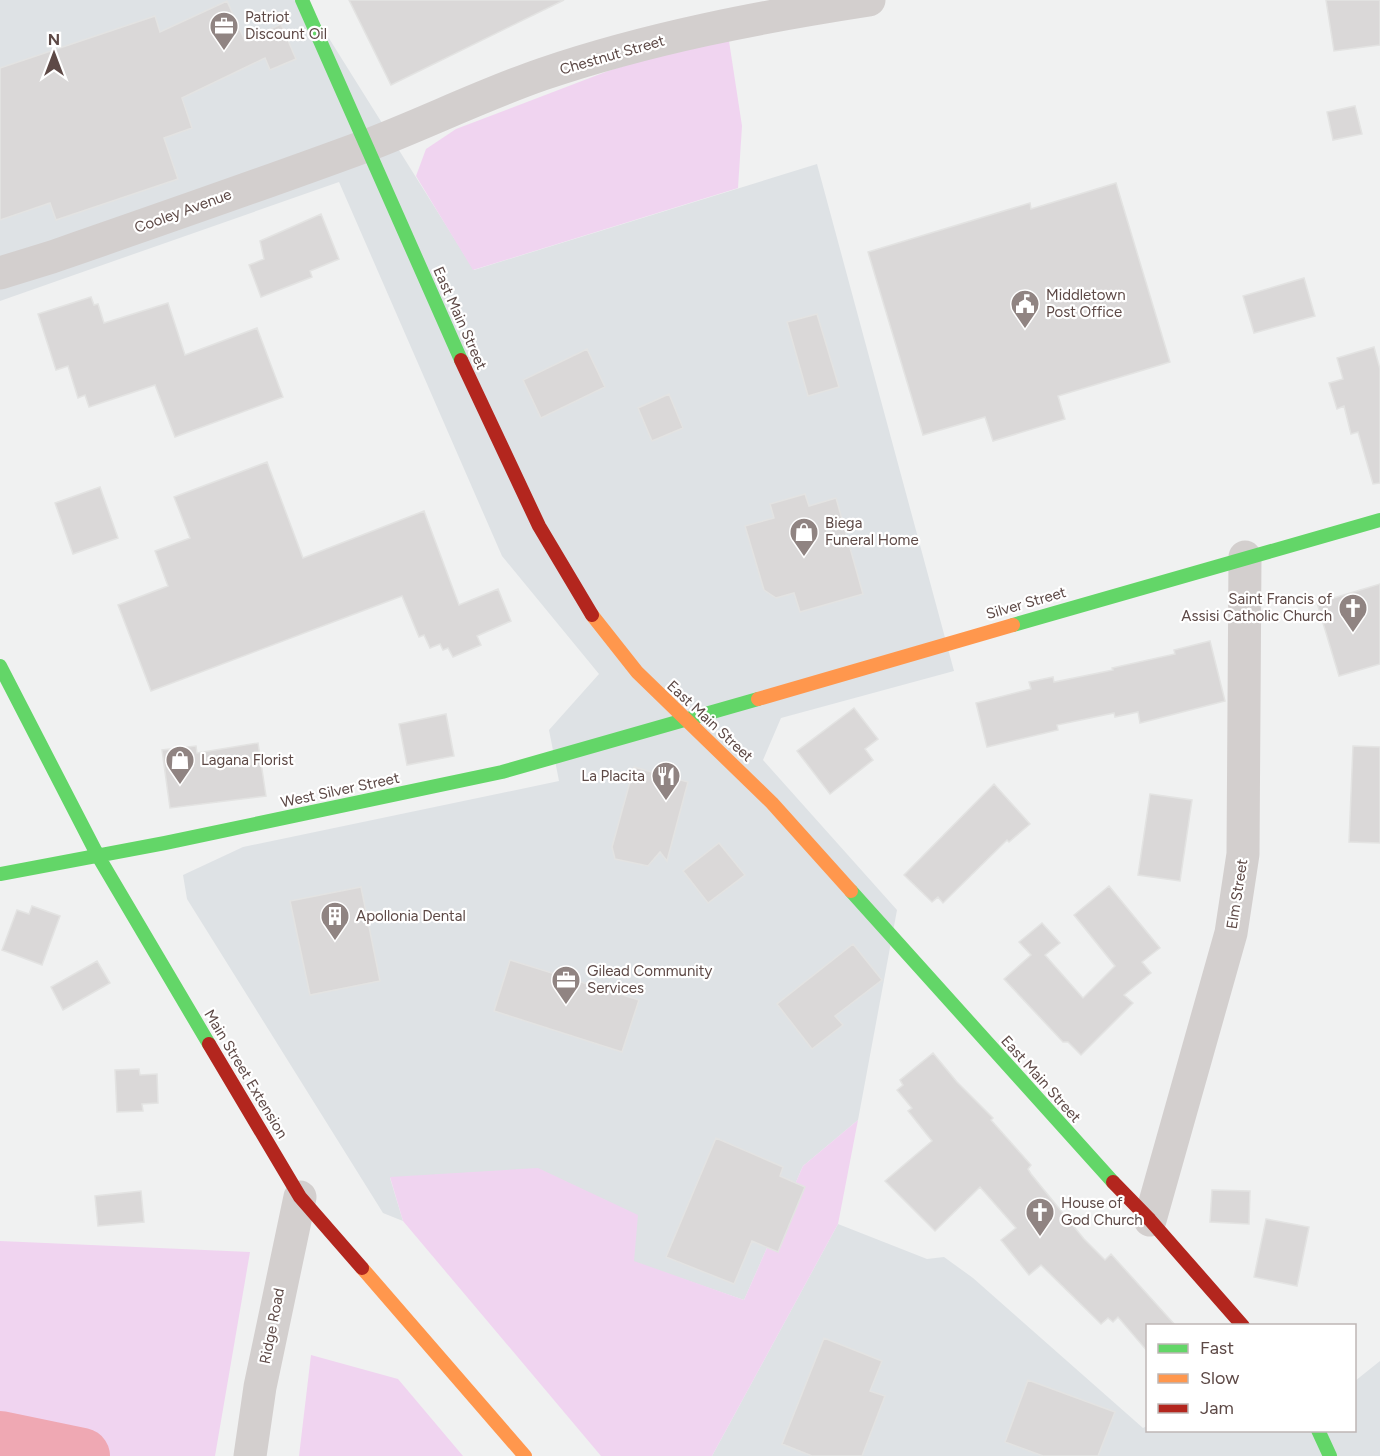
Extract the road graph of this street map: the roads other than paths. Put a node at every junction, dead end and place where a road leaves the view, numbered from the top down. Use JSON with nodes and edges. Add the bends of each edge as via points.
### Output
{"nodes":[{"id":1,"x":302,"y":0,"type":"edge"},
{"id":2,"x":869,"y":0,"type":"edge"},
{"id":3,"x":365,"y":146,"type":"junction"},
{"id":4,"x":0,"y":273,"type":"edge"},
{"id":5,"x":1380,"y":520,"type":"edge"},
{"id":6,"x":1245,"y":557,"type":"junction"},
{"id":7,"x":0,"y":666,"type":"edge"},
{"id":8,"x":683,"y":722,"type":"junction"},
{"id":9,"x":98,"y":856,"type":"junction"},
{"id":10,"x":0,"y":874,"type":"edge"},
{"id":11,"x":300,"y":1197,"type":"junction"},
{"id":12,"x":1150,"y":1220,"type":"junction"},
{"id":13,"x":1241,"y":1324,"type":"edge"},
{"id":14,"x":1318,"y":1432,"type":"edge"},
{"id":15,"x":250,"y":1456,"type":"edge"},
{"id":16,"x":525,"y":1456,"type":"edge"},
{"id":17,"x":1330,"y":1456,"type":"edge"}],
"edges":[{"from":1,"to":3,"type":"main road","name":"East Main Street"},
{"from":2,"to":3,"type":"street","name":"Chestnut Street","via":[[761,17],[624,49],[465,103]]},
{"from":3,"to":4,"type":"street","name":"Cooley Avenue"},
{"from":3,"to":8,"type":"main road","name":"East Main Street","via":[[541,531],[598,624]]},
{"from":5,"to":6,"type":"main road","name":"Silver Street"},
{"from":6,"to":8,"type":"main road","name":"Silver Street"},
{"from":6,"to":12,"type":"street","name":"Elm Street","via":[[1243,854],[1239,894]]},
{"from":7,"to":9,"type":"main road","name":"Main Street Extension"},
{"from":8,"to":9,"type":"main road","name":"West Silver Street","via":[[502,772]]},
{"from":8,"to":12,"type":"main road","name":"East Main Street","via":[[771,803],[1082,1151]]},
{"from":9,"to":10,"type":"main road","name":"West Silver Street"},
{"from":9,"to":11,"type":"main road","name":"Main Street Extension"},
{"from":11,"to":15,"type":"street","name":"Ridge Road","via":[[262,1376]]},
{"from":11,"to":16,"type":"main road","name":"Main Street Extension"},
{"from":12,"to":13,"type":"main road","name":"East Main Street"},
{"from":14,"to":17,"type":"main road"}]}
